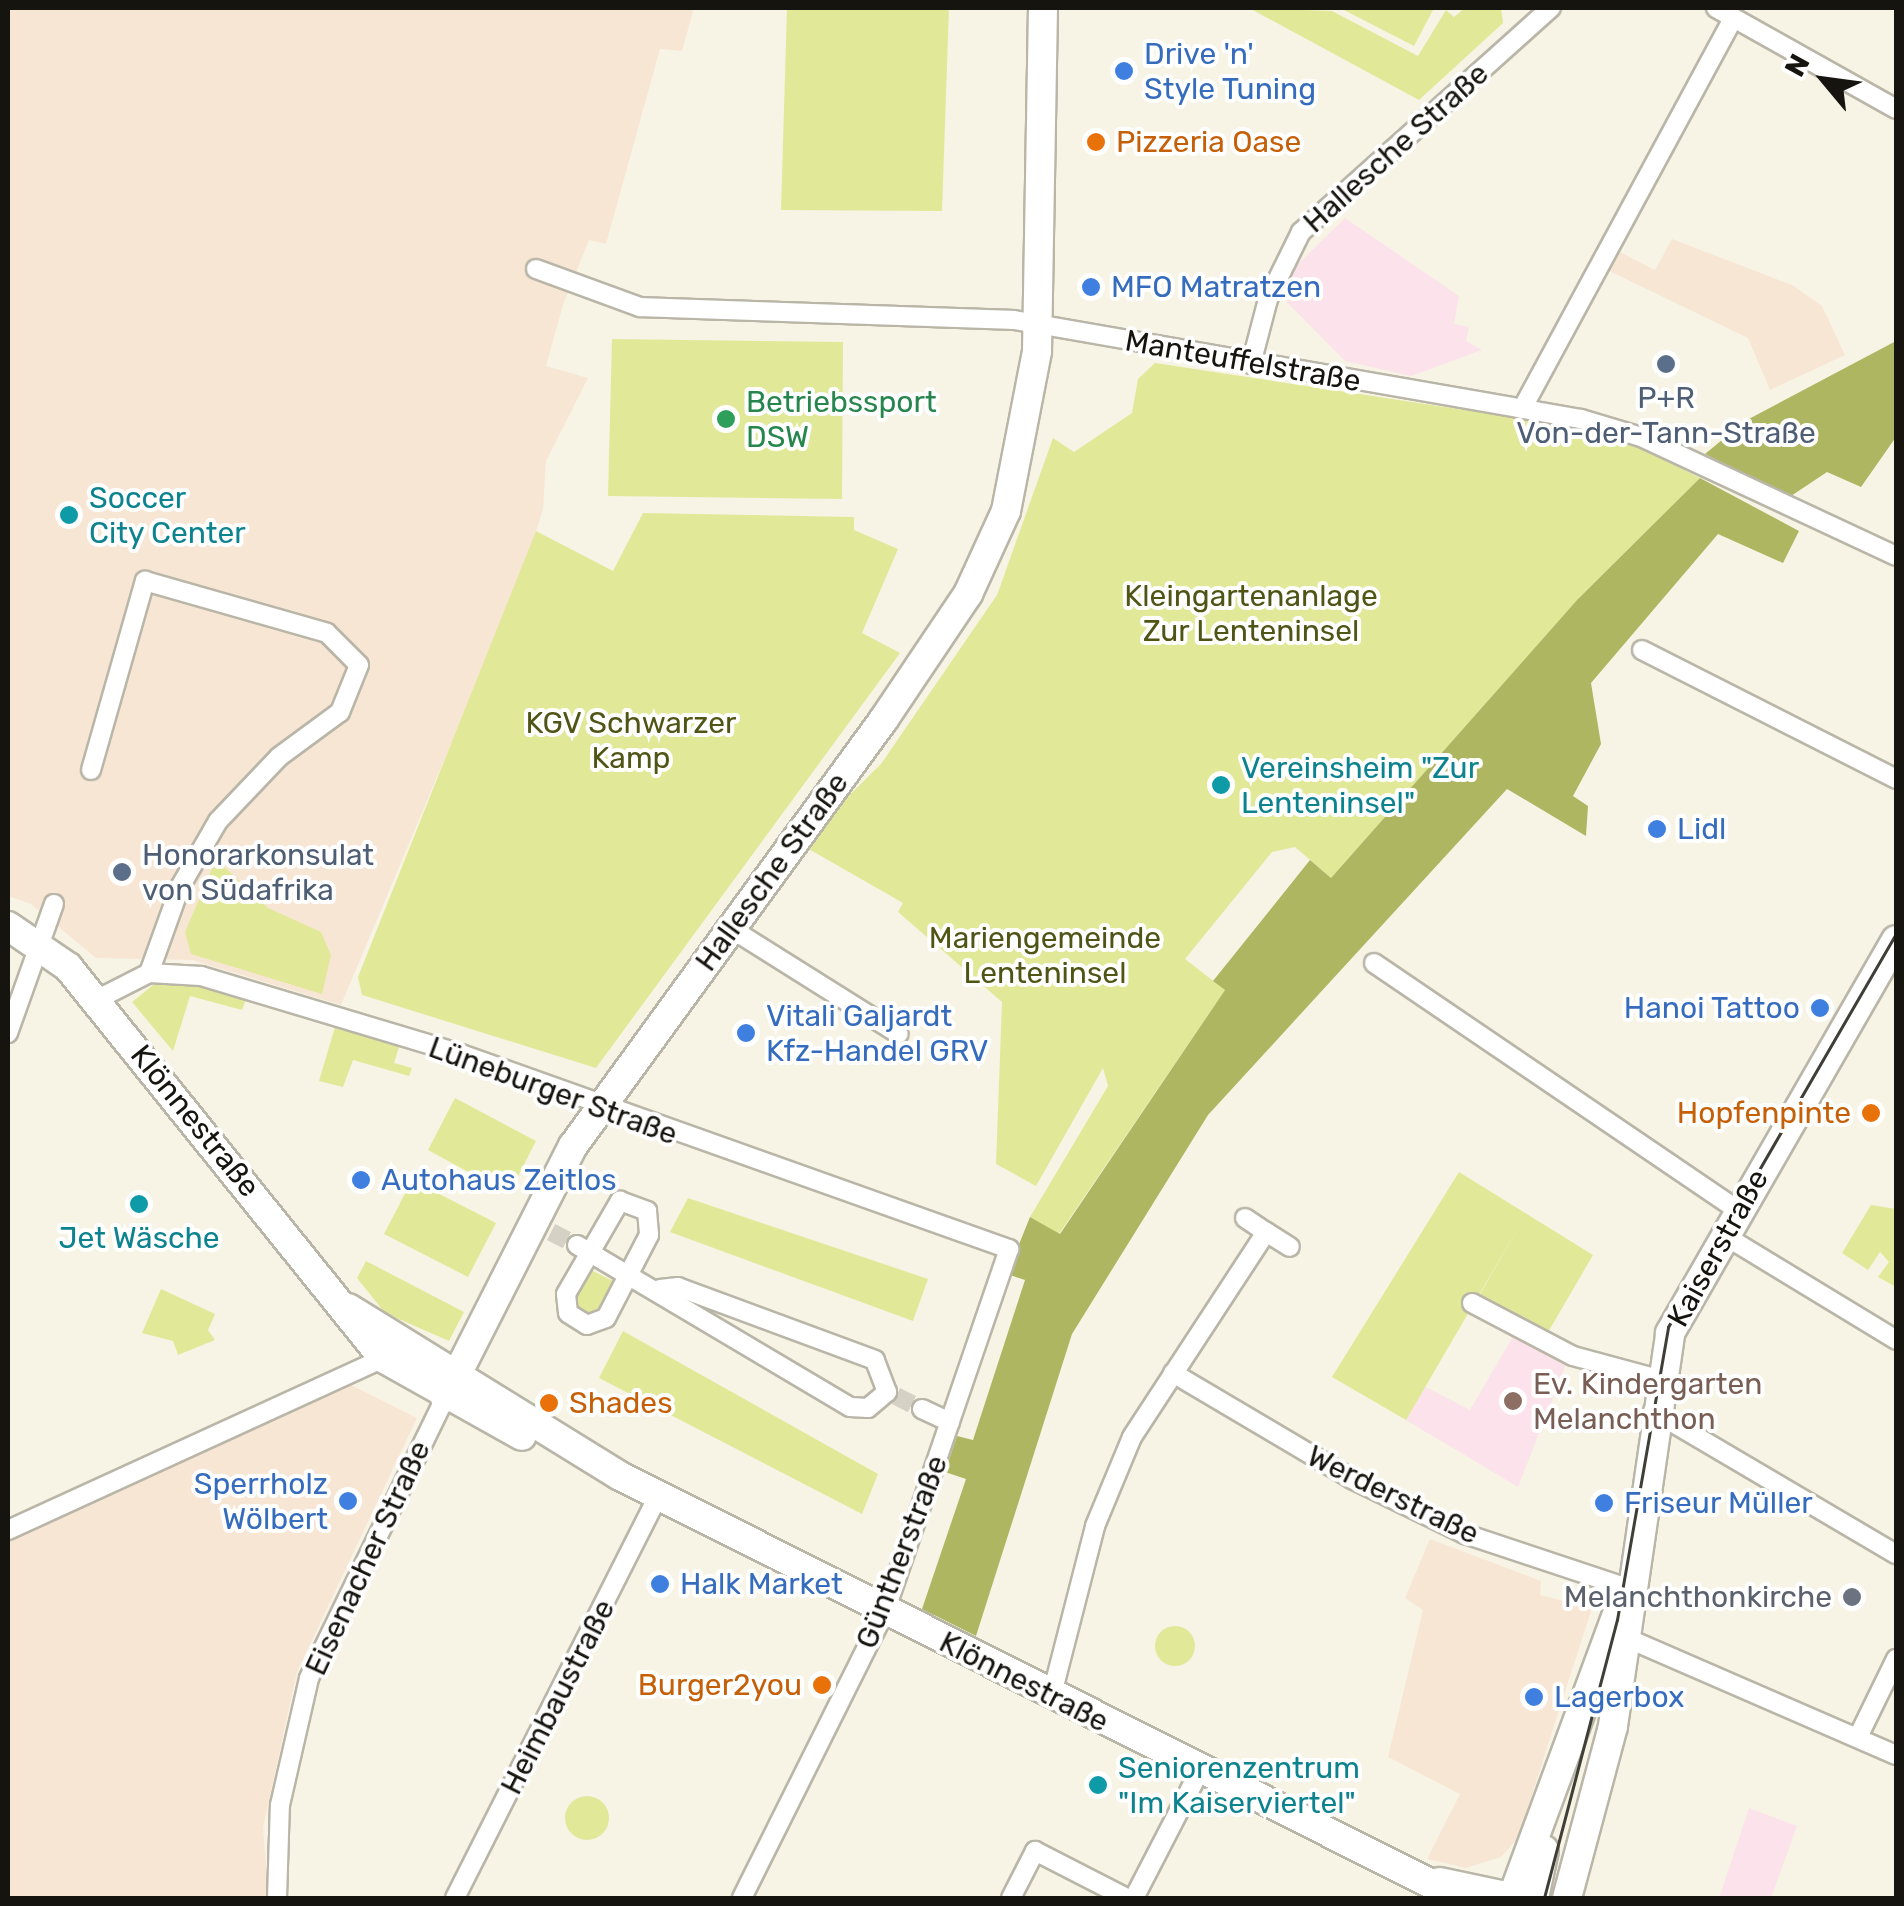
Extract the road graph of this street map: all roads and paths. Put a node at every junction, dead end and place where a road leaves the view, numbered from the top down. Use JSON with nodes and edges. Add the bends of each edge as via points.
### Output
{"nodes":[{"id":1,"x":1043,"y":8,"type":"edge"},
{"id":2,"x":1551,"y":8,"type":"edge"},
{"id":3,"x":1716,"y":8,"type":"edge"},
{"id":4,"x":1732,"y":19,"type":"junction"},
{"id":5,"x":1896,"y":110,"type":"edge"},
{"id":6,"x":536,"y":269,"type":"dead end"},
{"id":7,"x":1038,"y":325,"type":"junction"},
{"id":8,"x":1251,"y":364,"type":"junction"},
{"id":9,"x":1522,"y":408,"type":"junction"},
{"id":10,"x":1896,"y":556,"type":"edge"},
{"id":11,"x":1642,"y":650,"type":"dead end"},
{"id":12,"x":92,"y":770,"type":"dead end"},
{"id":13,"x":1896,"y":779,"type":"edge"},
{"id":14,"x":54,"y":904,"type":"dead end"},
{"id":15,"x":8,"y":926,"type":"edge"},
{"id":16,"x":730,"y":928,"type":"junction"},
{"id":17,"x":36,"y":939,"type":"junction"},
{"id":18,"x":1896,"y":940,"type":"edge"},
{"id":19,"x":1374,"y":963,"type":"dead end"},
{"id":20,"x":148,"y":973,"type":"junction"},
{"id":21,"x":96,"y":1000,"type":"junction"},
{"id":22,"x":8,"y":1032,"type":"edge"},
{"id":23,"x":899,"y":1034,"type":"dead end"},
{"id":24,"x":600,"y":1108,"type":"junction"},
{"id":25,"x":1245,"y":1218,"type":"dead end"},
{"id":26,"x":1729,"y":1222,"type":"junction"},
{"id":27,"x":1266,"y":1232,"type":"junction"},
{"id":28,"x":1290,"y":1247,"type":"dead end"},
{"id":29,"x":583,"y":1249,"type":"junction"},
{"id":30,"x":1009,"y":1249,"type":"joint"},
{"id":31,"x":630,"y":1273,"type":"junction"},
{"id":32,"x":660,"y":1289,"type":"junction"},
{"id":33,"x":1472,"y":1303,"type":"dead end"},
{"id":34,"x":348,"y":1308,"type":"junction"},
{"id":35,"x":1896,"y":1340,"type":"edge"},
{"id":36,"x":383,"y":1358,"type":"junction"},
{"id":37,"x":1173,"y":1372,"type":"junction"},
{"id":38,"x":1658,"y":1379,"type":"junction"},
{"id":39,"x":450,"y":1388,"type":"junction"},
{"id":40,"x":922,"y":1409,"type":"tunnel mouth"},
{"id":41,"x":1652,"y":1410,"type":"junction"},
{"id":42,"x":950,"y":1422,"type":"junction"},
{"id":43,"x":658,"y":1494,"type":"junction"},
{"id":44,"x":8,"y":1530,"type":"edge"},
{"id":45,"x":1896,"y":1554,"type":"edge"},
{"id":46,"x":1627,"y":1588,"type":"junction"},
{"id":47,"x":886,"y":1609,"type":"junction"},
{"id":48,"x":1629,"y":1638,"type":"junction"},
{"id":49,"x":1896,"y":1659,"type":"edge"},
{"id":50,"x":1052,"y":1694,"type":"junction"},
{"id":51,"x":1858,"y":1737,"type":"junction"},
{"id":52,"x":1896,"y":1755,"type":"edge"},
{"id":53,"x":1199,"y":1772,"type":"junction"},
{"id":54,"x":1552,"y":1799,"type":"junction"},
{"id":55,"x":1433,"y":1892,"type":"edge"},
{"id":56,"x":278,"y":1898,"type":"edge"},
{"id":57,"x":455,"y":1898,"type":"edge"},
{"id":58,"x":742,"y":1898,"type":"edge"},
{"id":59,"x":1011,"y":1898,"type":"edge"},
{"id":60,"x":1130,"y":1898,"type":"edge"},
{"id":61,"x":1459,"y":1898,"type":"edge"},
{"id":62,"x":1513,"y":1898,"type":"edge"},
{"id":63,"x":1534,"y":1898,"type":"edge"},
{"id":64,"x":1567,"y":1898,"type":"edge"}],
"edges":[{"from":1,"to":7,"type":"main road","name":"Hallesche Straße"},
{"from":2,"to":8,"type":"street","name":"Hallesche Straße","via":[[1301,232],[1268,299]]},
{"from":3,"to":4,"type":"street"},
{"from":4,"to":5,"type":"street"},
{"from":4,"to":9,"type":"street"},
{"from":6,"to":7,"type":"street","name":"Manteuffelstraße","via":[[555,285],[640,307]]},
{"from":7,"to":8,"type":"street","name":"Manteuffelstraße"},
{"from":7,"to":16,"type":"main road","name":"Hallesche Straße","via":[[1018,470],[968,594]]},
{"from":8,"to":9,"type":"street","name":"Manteuffelstraße"},
{"from":9,"to":10,"type":"street","name":"Manteuffelstraße","via":[[1641,437]]},
{"from":11,"to":13,"type":"street"},
{"from":12,"to":20,"type":"street","via":[[145,581],[327,633],[358,666],[340,712],[278,757],[208,836]]},
{"from":14,"to":17,"type":"street"},
{"from":15,"to":17,"type":"main road"},
{"from":16,"to":23,"type":"street"},
{"from":16,"to":24,"type":"main road","name":"Hallesche Straße"},
{"from":17,"to":21,"type":"main road","name":"Klönnestraße"},
{"from":17,"to":22,"type":"street"},
{"from":18,"to":26,"type":"main road","name":"Kaiserstraße"},
{"from":19,"to":26,"type":"street"},
{"from":20,"to":21,"type":"street"},
{"from":20,"to":24,"type":"street","name":"Lüneburger Straße","via":[[201,976],[326,1013]]},
{"from":21,"to":34,"type":"main road","name":"Klönnestraße"},
{"from":24,"to":30,"type":"street","name":"Lüneburger Straße"},
{"from":24,"to":39,"type":"main road","name":"Hallesche Straße","via":[[542,1228]]},
{"from":25,"to":27,"type":"street"},
{"from":26,"to":35,"type":"street"},
{"from":26,"to":38,"type":"main road","name":"Kaiserstraße","via":[[1682,1304]]},
{"from":27,"to":28,"type":"street"},
{"from":27,"to":37,"type":"street"},
{"from":29,"to":31,"type":"street"},
{"from":29,"to":31,"type":"street","via":[[613,1206],[638,1203],[652,1222]]},
{"from":29,"to":31,"type":"street","via":[[566,1294],[575,1320],[606,1318]]},
{"from":30,"to":42,"type":"street","name":"Güntherstraße"},
{"from":31,"to":32,"type":"street"},
{"from":32,"to":32,"type":"street","via":[[678,1288],[875,1360],[891,1394],[868,1408],[850,1406]]},
{"from":33,"to":38,"type":"street","via":[[1572,1356]]},
{"from":34,"to":36,"type":"main road","name":"Klönnestraße"},
{"from":34,"to":39,"type":"main road","name":"Klönnestraße"},
{"from":36,"to":39,"type":"main road","name":"Klönnestraße"},
{"from":36,"to":44,"type":"street"},
{"from":37,"to":46,"type":"street","name":"Werderstraße","via":[[1465,1534]]},
{"from":37,"to":50,"type":"street","via":[[1107,1495]]},
{"from":38,"to":41,"type":"main road","name":"Kaiserstraße"},
{"from":39,"to":43,"type":"main road","name":"Klönnestraße"},
{"from":39,"to":56,"type":"street","name":"Eisenacher Straße","via":[[309,1678],[280,1805]]},
{"from":40,"to":42,"type":"street"},
{"from":41,"to":45,"type":"street"},
{"from":41,"to":46,"type":"main road","name":"Kaiserstraße"},
{"from":42,"to":47,"type":"street","name":"Güntherstraße"},
{"from":43,"to":47,"type":"main road","name":"Klönnestraße"},
{"from":43,"to":57,"type":"street","name":"Heimbaustraße"},
{"from":46,"to":48,"type":"main road","name":"Kaiserstraße"},
{"from":46,"to":54,"type":"main road","name":"Kaiserstraße"},
{"from":47,"to":50,"type":"main road","name":"Klönnestraße"},
{"from":47,"to":58,"type":"street","name":"Güntherstraße"},
{"from":48,"to":51,"type":"street"},
{"from":48,"to":64,"type":"main road","name":"Kaiserstraße"},
{"from":49,"to":51,"type":"street"},
{"from":50,"to":53,"type":"main road","name":"Klönnestraße"},
{"from":51,"to":52,"type":"street"},
{"from":53,"to":55,"type":"main road","name":"Klönnestraße"},
{"from":53,"to":60,"type":"street"},
{"from":54,"to":62,"type":"main road","name":"Kaiserstraße"},
{"from":54,"to":63,"type":"main road"},
{"from":55,"to":61,"type":"main road","name":"Klönnestraße"},
{"from":55,"to":62,"type":"main road","name":"Klönnestraße","via":[[1443,1880]]},
{"from":59,"to":60,"type":"street","via":[[1035,1851]]}]}
